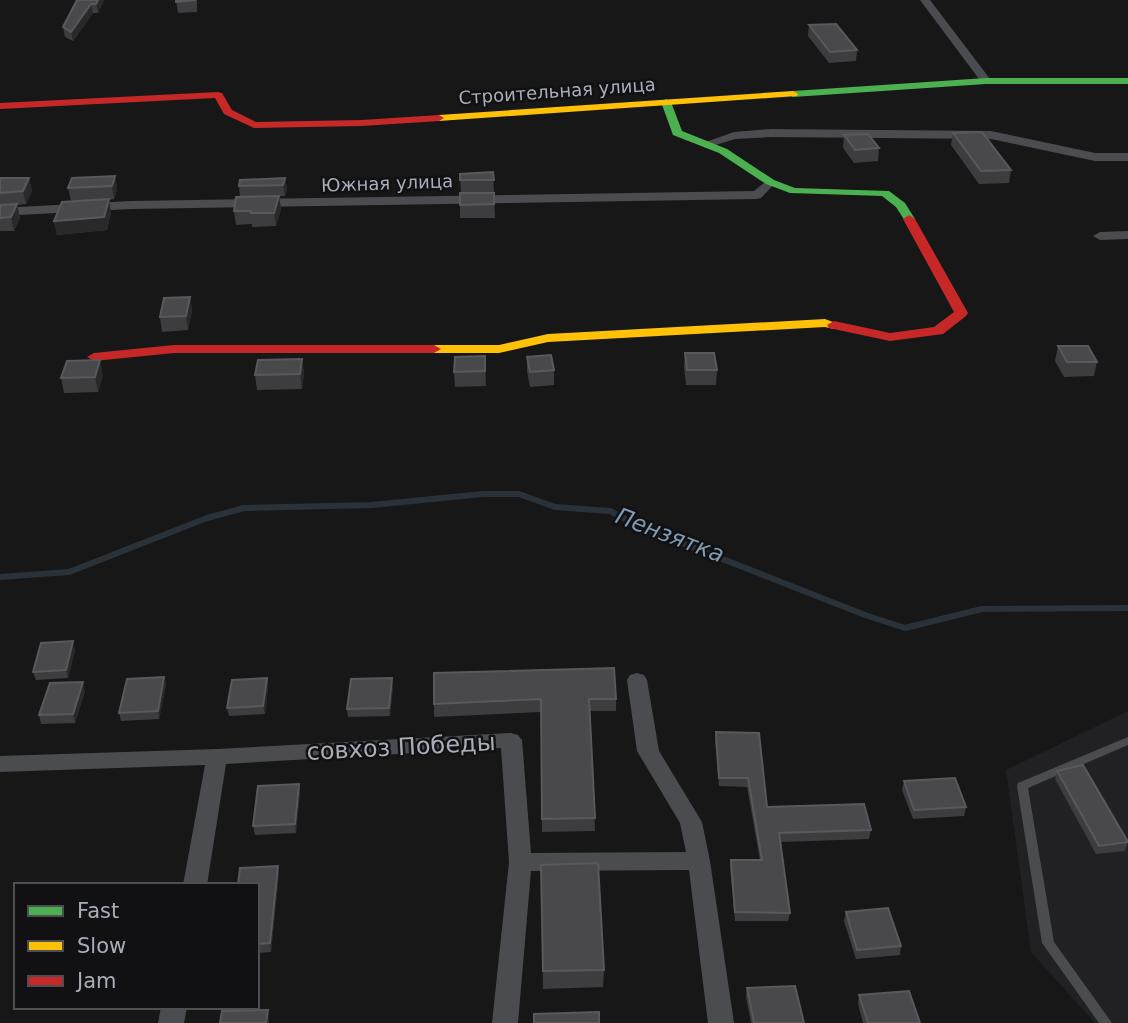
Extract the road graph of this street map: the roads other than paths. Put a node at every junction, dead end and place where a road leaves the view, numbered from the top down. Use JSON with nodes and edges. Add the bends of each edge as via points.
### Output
{"nodes":[{"id":1,"x":925,"y":0,"type":"edge"},
{"id":2,"x":986,"y":81,"type":"junction"},
{"id":3,"x":1128,"y":81,"type":"edge"},
{"id":4,"x":666,"y":102,"type":"junction"},
{"id":5,"x":0,"y":106,"type":"edge"},
{"id":6,"x":706,"y":144,"type":"junction"},
{"id":7,"x":1128,"y":157,"type":"edge"},
{"id":8,"x":770,"y":182,"type":"junction"},
{"id":9,"x":0,"y":212,"type":"edge"},
{"id":10,"x":1128,"y":235,"type":"edge"},
{"id":11,"x":1100,"y":236,"type":"dead end"},
{"id":12,"x":94,"y":357,"type":"edge"},
{"id":13,"x":637,"y":680,"type":"dead end"},
{"id":14,"x":1128,"y":741,"type":"edge"},
{"id":15,"x":217,"y":757,"type":"junction"},
{"id":16,"x":0,"y":764,"type":"edge"},
{"id":17,"x":699,"y":861,"type":"junction"},
{"id":18,"x":520,"y":862,"type":"junction"},
{"id":19,"x":195,"y":883,"type":"edge"},
{"id":20,"x":505,"y":1023,"type":"edge"},
{"id":21,"x":721,"y":1023,"type":"edge"},
{"id":22,"x":1106,"y":1023,"type":"edge"}],
"edges":[{"from":1,"to":2,"type":"street"},
{"from":2,"to":3,"type":"street","name":"Строительная улица"},
{"from":2,"to":4,"type":"street","name":"Строительная улица"},
{"from":4,"to":5,"type":"street","name":"Строительная улица","via":[[362,123],[254,125],[228,112],[218,95]]},
{"from":4,"to":6,"type":"street","via":[[677,132]]},
{"from":6,"to":7,"type":"street","via":[[771,133],[991,135],[1095,157]]},
{"from":6,"to":8,"type":"street","via":[[723,150]]},
{"from":8,"to":9,"type":"street","name":"Южная улица","via":[[757,195],[131,205]]},
{"from":8,"to":12,"type":"street","via":[[794,191],[885,192],[901,205],[961,313],[938,331],[890,337],[825,323],[548,338],[499,349],[174,349]]},
{"from":10,"to":11,"type":"street"},
{"from":13,"to":17,"type":"street","via":[[648,751],[691,822]]},
{"from":14,"to":22,"type":"lane","via":[[1022,786],[1048,943]]},
{"from":15,"to":16,"type":"street","name":"совхоз Победы"},
{"from":15,"to":18,"type":"street","name":"совхоз Победы","via":[[511,740]]},
{"from":15,"to":19,"type":"street"},
{"from":17,"to":18,"type":"street"},
{"from":17,"to":21,"type":"street"},
{"from":18,"to":20,"type":"street","name":"совхоз Победы"}]}
